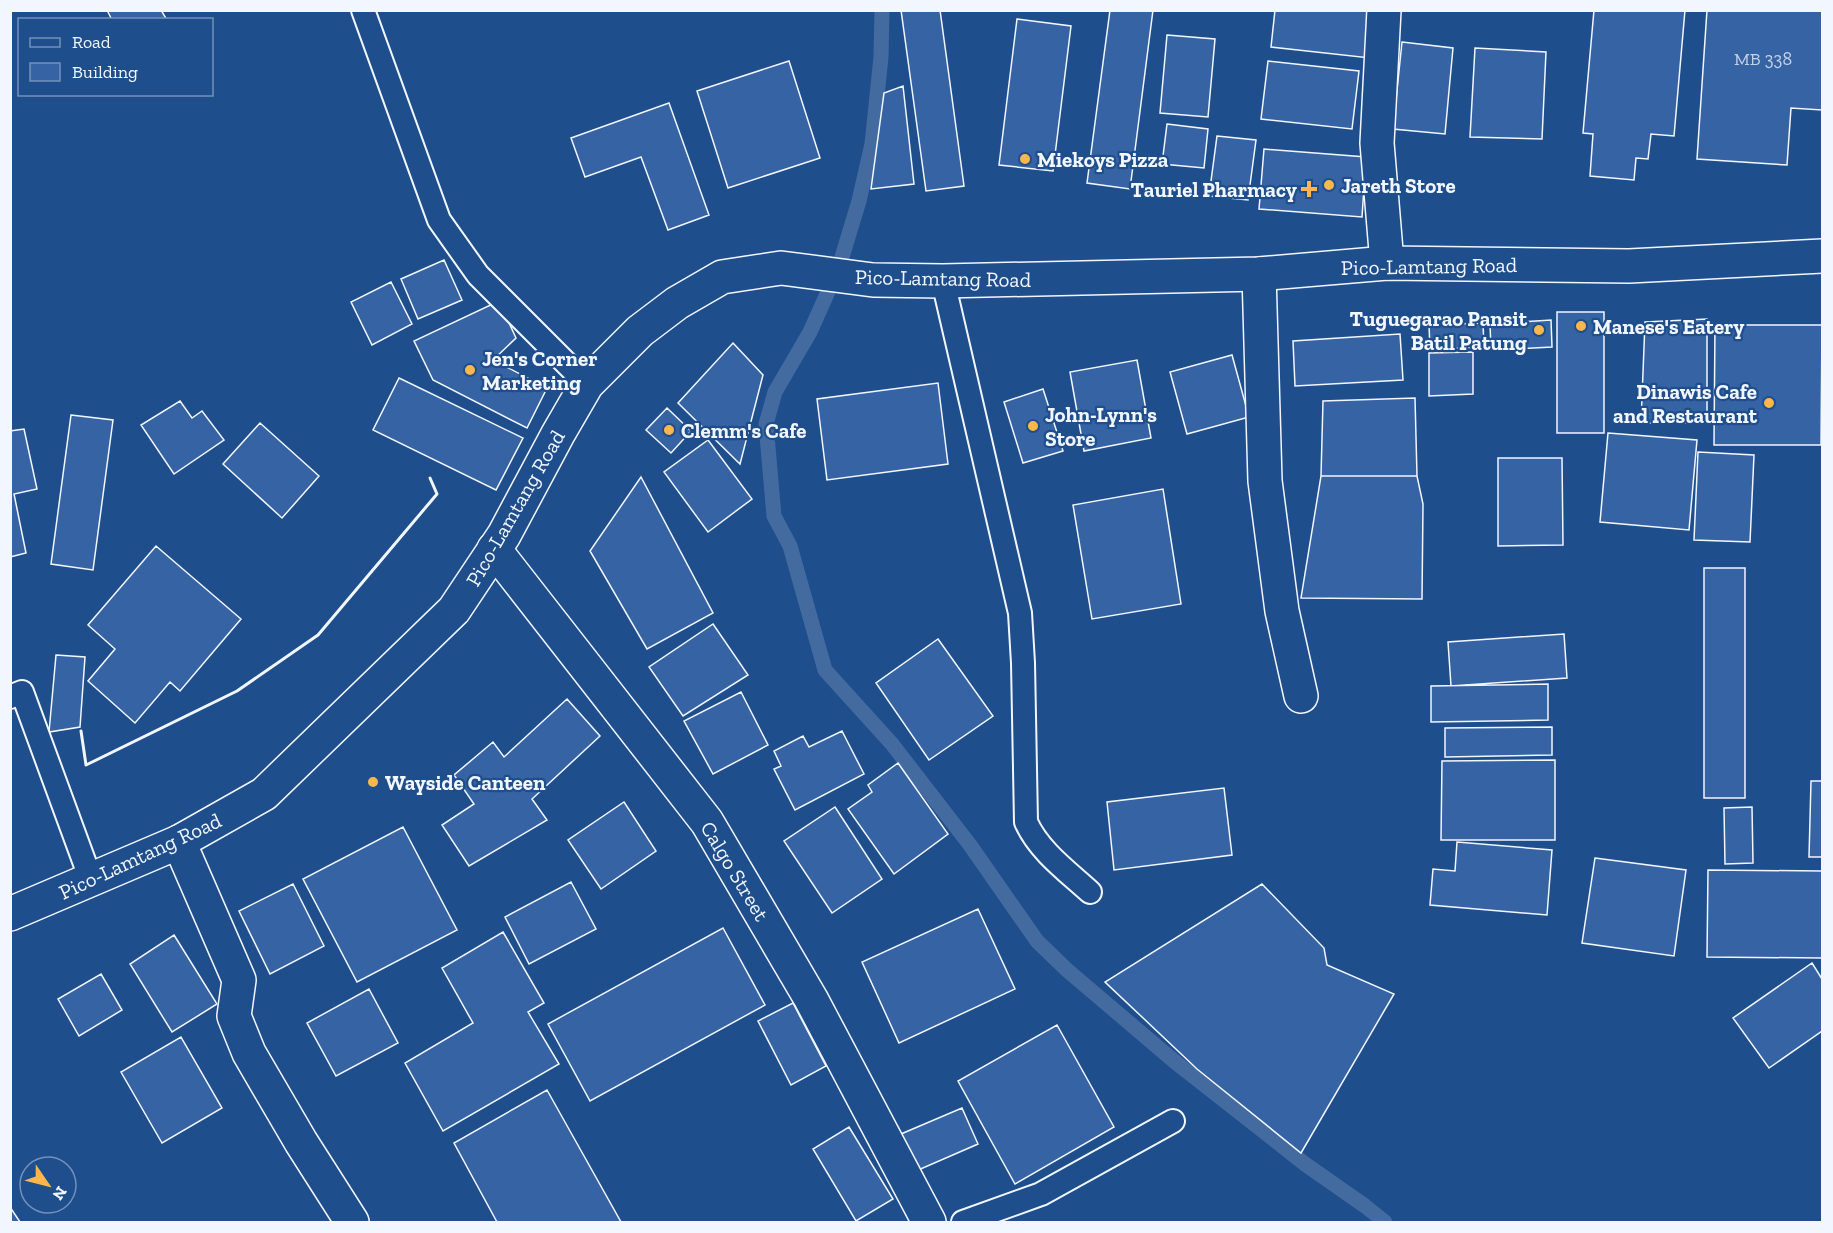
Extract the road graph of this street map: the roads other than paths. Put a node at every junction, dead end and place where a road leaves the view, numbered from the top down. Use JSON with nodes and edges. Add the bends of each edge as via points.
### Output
{"nodes":[{"id":1,"x":363,"y":10,"type":"edge"},
{"id":2,"x":1384,"y":10,"type":"edge"},
{"id":3,"x":1822,"y":256,"type":"edge"},
{"id":4,"x":1387,"y":263,"type":"junction"},
{"id":5,"x":1259,"y":274,"type":"junction"},
{"id":6,"x":943,"y":281,"type":"junction"},
{"id":7,"x":587,"y":384,"type":"junction"},
{"id":8,"x":494,"y":549,"type":"junction"},
{"id":9,"x":1301,"y":696,"type":"dead end"},
{"id":10,"x":10,"y":697,"type":"edge"},
{"id":11,"x":179,"y":842,"type":"junction"},
{"id":12,"x":91,"y":880,"type":"junction"},
{"id":13,"x":1090,"y":892,"type":"dead end"},
{"id":14,"x":10,"y":914,"type":"edge"},
{"id":15,"x":1173,"y":1121,"type":"dead end"},
{"id":16,"x":352,"y":1222,"type":"edge"},
{"id":17,"x":929,"y":1222,"type":"edge"},
{"id":18,"x":963,"y":1222,"type":"edge"}],
"edges":[{"from":1,"to":7,"type":"lane","via":[[439,219],[478,275]]},
{"from":2,"to":4,"type":"main road","via":[[1377,143]]},
{"from":3,"to":4,"type":"main road","name":"Pico-Lamtang Road","via":[[1629,266]]},
{"from":4,"to":5,"type":"main road","name":"Pico-Lamtang Road"},
{"from":5,"to":6,"type":"main road","name":"Pico-Lamtang Road"},
{"from":5,"to":9,"type":"main road","via":[[1265,481],[1282,611]]},
{"from":6,"to":7,"type":"main road","name":"Pico-Lamtang Road","via":[[873,280],[781,268],[722,277],[677,303],[640,331]]},
{"from":6,"to":13,"type":"lane","via":[[1020,613],[1026,822],[1039,844]]},
{"from":7,"to":8,"type":"main road","name":"Pico-Lamtang Road"},
{"from":8,"to":11,"type":"main road","name":"Pico-Lamtang Road","via":[[454,610],[264,794]]},
{"from":8,"to":17,"type":"main road","name":"Calgo Street","via":[[707,822],[811,999]]},
{"from":10,"to":12,"type":"lane","via":[[22,692]]},
{"from":11,"to":12,"type":"main road","name":"Pico-Lamtang Road"},
{"from":11,"to":16,"type":"main road","via":[[239,980],[234,1016],[249,1053]]},
{"from":12,"to":14,"type":"main road","name":"Pico-Lamtang Road"},
{"from":15,"to":18,"type":"lane","via":[[1041,1194]]}]}
